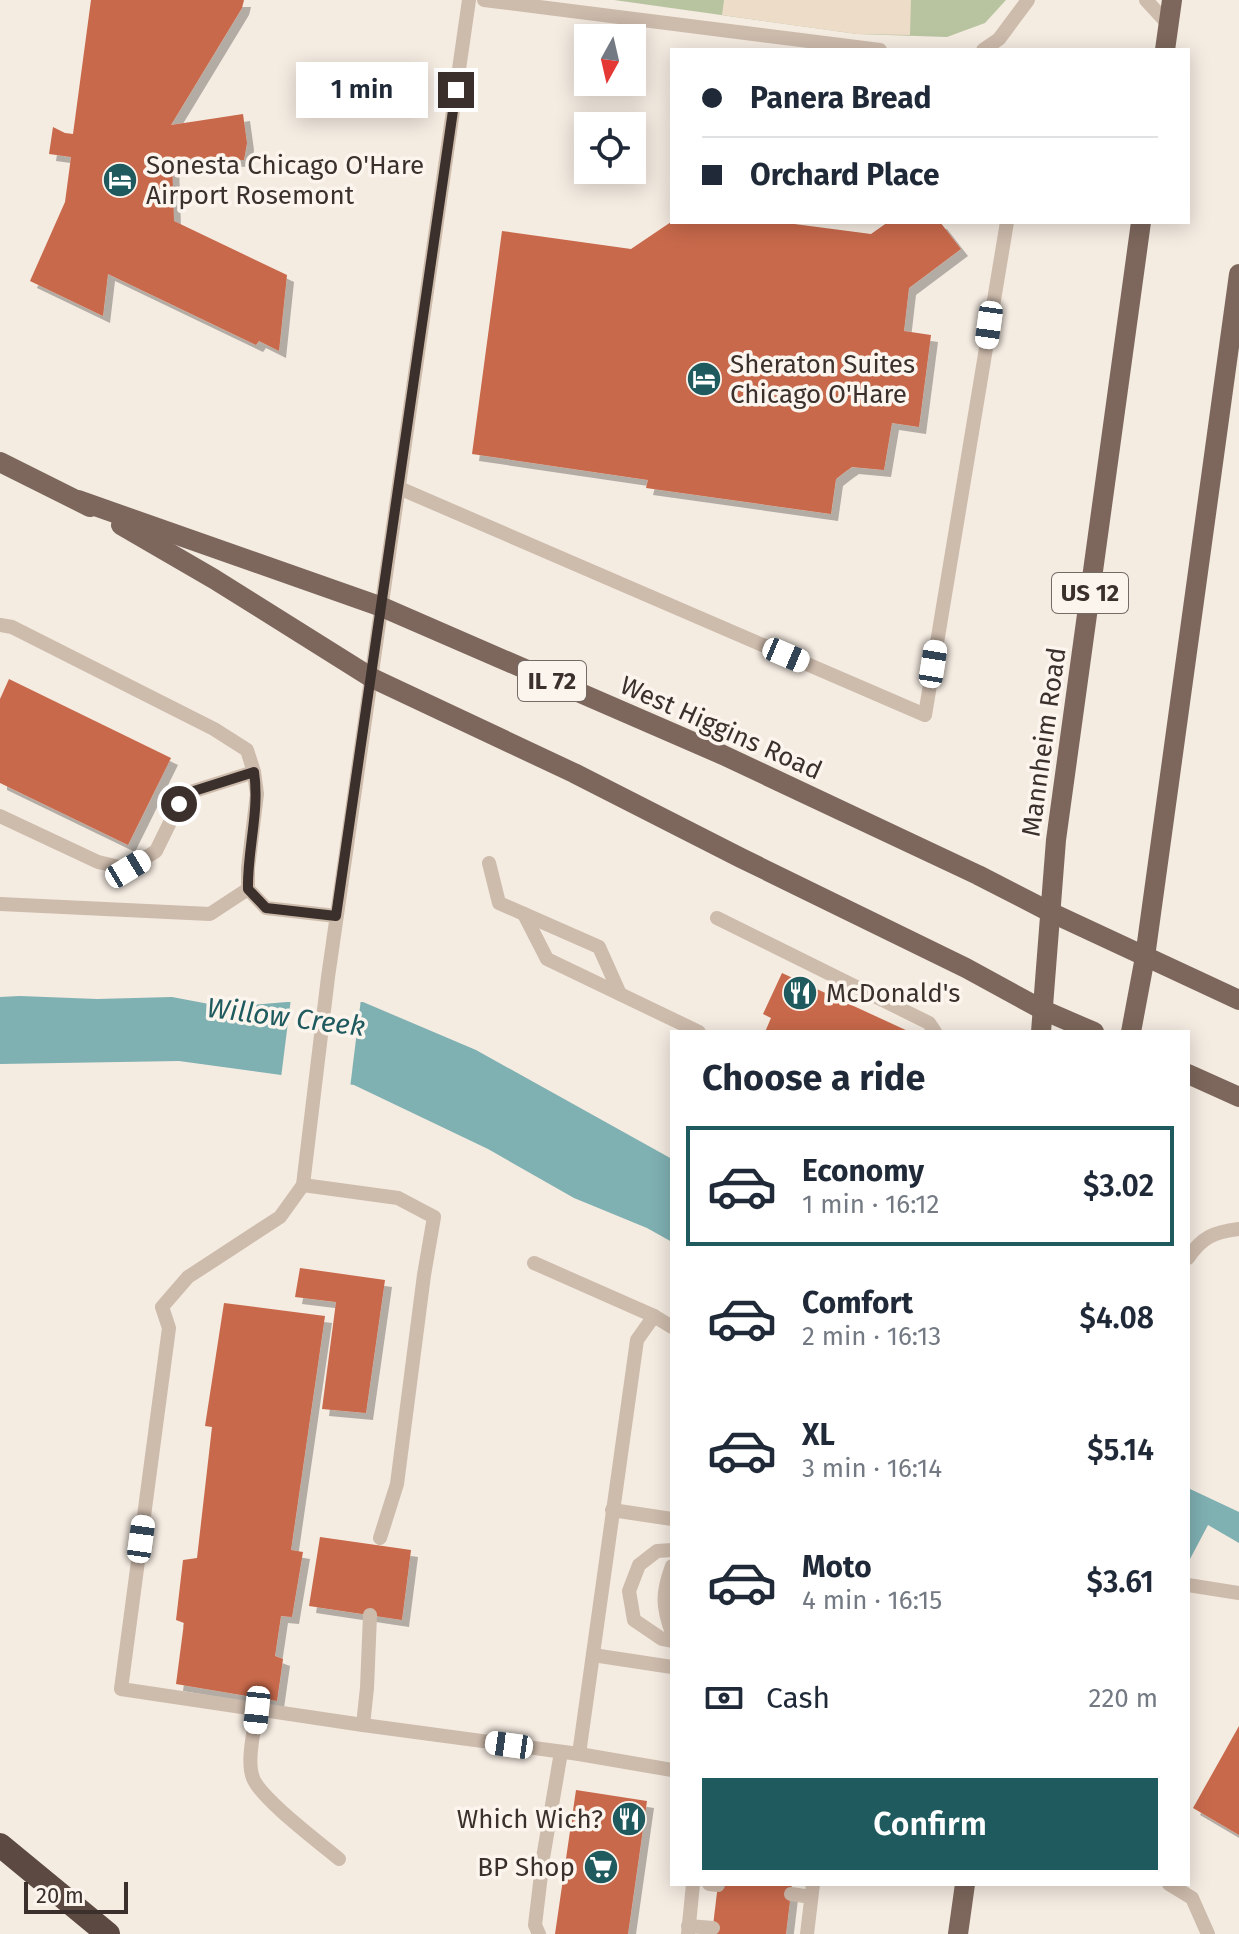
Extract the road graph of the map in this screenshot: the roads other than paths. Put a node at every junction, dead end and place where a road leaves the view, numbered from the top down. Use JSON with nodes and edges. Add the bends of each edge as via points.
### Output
{"nodes":[{"id":1,"x":469,"y":0,"type":"edge"},
{"id":2,"x":484,"y":0,"type":"edge"},
{"id":3,"x":1028,"y":0,"type":"edge"},
{"id":4,"x":1146,"y":0,"type":"edge"},
{"id":5,"x":1172,"y":0,"type":"edge"},
{"id":6,"x":1168,"y":24,"type":"junction"},
{"id":7,"x":864,"y":48,"type":"edge"},
{"id":8,"x":986,"y":48,"type":"edge"},
{"id":9,"x":1165,"y":48,"type":"edge"},
{"id":10,"x":1007,"y":224,"type":"edge"},
{"id":11,"x":1141,"y":224,"type":"edge"},
{"id":12,"x":1239,"y":274,"type":"edge"},
{"id":13,"x":0,"y":462,"type":"edge"},
{"id":14,"x":399,"y":488,"type":"junction"},
{"id":15,"x":78,"y":500,"type":"junction"},
{"id":16,"x":382,"y":607,"type":"junction"},
{"id":17,"x":0,"y":625,"type":"edge"},
{"id":18,"x":372,"y":678,"type":"junction"},
{"id":19,"x":254,"y":772,"type":"junction"},
{"id":20,"x":0,"y":816,"type":"edge"},
{"id":21,"x":489,"y":863,"type":"dead end"},
{"id":22,"x":248,"y":889,"type":"junction"},
{"id":23,"x":0,"y":904,"type":"edge"},
{"id":24,"x":1050,"y":912,"type":"junction"},
{"id":25,"x":524,"y":914,"type":"junction"},
{"id":26,"x":336,"y":916,"type":"junction"},
{"id":27,"x":717,"y":918,"type":"dead end"},
{"id":28,"x":1145,"y":957,"type":"junction"},
{"id":29,"x":620,"y":994,"type":"junction"},
{"id":30,"x":1239,"y":1000,"type":"edge"},
{"id":31,"x":1043,"y":1010,"type":"junction"},
{"id":32,"x":695,"y":1030,"type":"edge"},
{"id":33,"x":934,"y":1030,"type":"edge"},
{"id":34,"x":1041,"y":1030,"type":"edge"},
{"id":35,"x":1089,"y":1030,"type":"edge"},
{"id":36,"x":1131,"y":1030,"type":"edge"},
{"id":37,"x":1190,"y":1075,"type":"edge"},
{"id":38,"x":1239,"y":1097,"type":"edge"},
{"id":39,"x":303,"y":1185,"type":"junction"},
{"id":40,"x":1239,"y":1229,"type":"edge"},
{"id":41,"x":1190,"y":1255,"type":"edge"},
{"id":42,"x":534,"y":1263,"type":"dead end"},
{"id":43,"x":654,"y":1316,"type":"junction"},
{"id":44,"x":670,"y":1326,"type":"edge"},
{"id":45,"x":612,"y":1510,"type":"junction"},
{"id":46,"x":670,"y":1519,"type":"edge"},
{"id":47,"x":380,"y":1538,"type":"dead end"},
{"id":48,"x":670,"y":1550,"type":"edge"},
{"id":49,"x":670,"y":1572,"type":"edge"},
{"id":50,"x":1190,"y":1585,"type":"edge"},
{"id":51,"x":1239,"y":1593,"type":"edge"},
{"id":52,"x":370,"y":1615,"type":"dead end"},
{"id":53,"x":670,"y":1627,"type":"edge"},
{"id":54,"x":670,"y":1641,"type":"edge"},
{"id":55,"x":593,"y":1655,"type":"junction"},
{"id":56,"x":670,"y":1667,"type":"edge"},
{"id":57,"x":257,"y":1710,"type":"junction"},
{"id":58,"x":363,"y":1725,"type":"junction"},
{"id":59,"x":561,"y":1752,"type":"junction"},
{"id":60,"x":579,"y":1754,"type":"junction"},
{"id":61,"x":670,"y":1770,"type":"edge"},
{"id":62,"x":0,"y":1845,"type":"edge"},
{"id":63,"x":339,"y":1859,"type":"dead end"},
{"id":64,"x":693,"y":1886,"type":"edge"},
{"id":65,"x":965,"y":1886,"type":"edge"},
{"id":66,"x":1172,"y":1886,"type":"edge"},
{"id":67,"x":812,"y":1891,"type":"edge"},
{"id":68,"x":791,"y":1894,"type":"dead end"},
{"id":69,"x":713,"y":1928,"type":"dead end"},
{"id":70,"x":101,"y":1929,"type":"edge"},
{"id":71,"x":688,"y":1930,"type":"edge"},
{"id":72,"x":539,"y":1934,"type":"edge"},
{"id":73,"x":807,"y":1934,"type":"edge"},
{"id":74,"x":958,"y":1934,"type":"edge"},
{"id":75,"x":1208,"y":1934,"type":"edge"}],
"edges":[{"from":1,"to":14,"type":"lane"},
{"from":2,"to":7,"type":"lane"},
{"from":3,"to":8,"type":"lane"},
{"from":4,"to":6,"type":"lane"},
{"from":5,"to":6,"type":"main road"},
{"from":6,"to":9,"type":"main road"},
{"from":10,"to":14,"type":"lane","via":[[925,715]]},
{"from":11,"to":24,"type":"main road","name":"Mannheim Road","number":"US 12"},
{"from":12,"to":28,"type":"main road"},
{"from":13,"to":15,"type":"main road","name":"West Higgins Road","number":"IL 72"},
{"from":14,"to":16,"type":"lane"},
{"from":15,"to":16,"type":"main road","name":"West Higgins Road","number":"IL 72"},
{"from":15,"to":18,"type":"main road","name":"West Higgins Road","number":"IL 72"},
{"from":16,"to":18,"type":"lane"},
{"from":16,"to":24,"type":"main road","name":"West Higgins Road","number":"IL 72","via":[[723,755]]},
{"from":17,"to":19,"type":"lane","via":[[214,729],[247,750]]},
{"from":18,"to":26,"type":"lane"},
{"from":18,"to":31,"type":"main road","name":"West Higgins Road","number":"IL 72","via":[[574,773]]},
{"from":19,"to":20,"type":"lane","via":[[194,791],[179,804],[156,851],[128,869],[98,862]]},
{"from":19,"to":22,"type":"lane","via":[[257,794]]},
{"from":21,"to":25,"type":"lane","via":[[499,903]]},
{"from":22,"to":23,"type":"lane","via":[[210,914]]},
{"from":22,"to":26,"type":"lane","via":[[266,908]]},
{"from":24,"to":28,"type":"main road","name":"West Higgins Road","number":"IL 72"},
{"from":24,"to":31,"type":"main road","name":"Mannheim Road","number":"US 12"},
{"from":25,"to":29,"type":"lane","via":[[547,959]]},
{"from":25,"to":29,"type":"lane","via":[[599,947]]},
{"from":26,"to":39,"type":"lane"},
{"from":27,"to":33,"type":"lane","via":[[929,1023]]},
{"from":28,"to":30,"type":"main road","name":"West Higgins Road","number":"IL 72"},
{"from":28,"to":36,"type":"main road"},
{"from":29,"to":32,"type":"lane"},
{"from":31,"to":34,"type":"main road","name":"Mannheim Road","number":"US 12"},
{"from":31,"to":35,"type":"main road","name":"West Higgins Road","number":"IL 72"},
{"from":37,"to":38,"type":"main road"},
{"from":39,"to":47,"type":"lane","via":[[398,1198],[434,1217],[397,1484]]},
{"from":39,"to":57,"type":"lane","via":[[280,1217],[188,1277],[162,1307],[169,1328],[121,1689]]},
{"from":40,"to":41,"type":"lane","via":[[1215,1232]]},
{"from":42,"to":43,"type":"lane"},
{"from":43,"to":44,"type":"lane"},
{"from":43,"to":45,"type":"lane","via":[[637,1340]]},
{"from":45,"to":46,"type":"lane"},
{"from":45,"to":55,"type":"lane"},
{"from":48,"to":54,"type":"lane","via":[[657,1551],[639,1565],[629,1591],[634,1620]]},
{"from":49,"to":53,"type":"lane","via":[[664,1589]]},
{"from":50,"to":51,"type":"lane"},
{"from":52,"to":58,"type":"lane"},
{"from":55,"to":56,"type":"lane"},
{"from":55,"to":60,"type":"lane"},
{"from":57,"to":58,"type":"lane"},
{"from":57,"to":63,"type":"lane","via":[[252,1778],[264,1795]]},
{"from":58,"to":59,"type":"lane"},
{"from":59,"to":60,"type":"lane"},
{"from":59,"to":72,"type":"lane","via":[[543,1858],[535,1925]]},
{"from":60,"to":61,"type":"lane"},
{"from":62,"to":70,"type":"highway"},
{"from":64,"to":71,"type":"lane"},
{"from":65,"to":74,"type":"main road"},
{"from":66,"to":75,"type":"lane","via":[[1192,1898]]},
{"from":67,"to":68,"type":"lane"},
{"from":67,"to":73,"type":"lane"},
{"from":69,"to":71,"type":"lane"}]}
